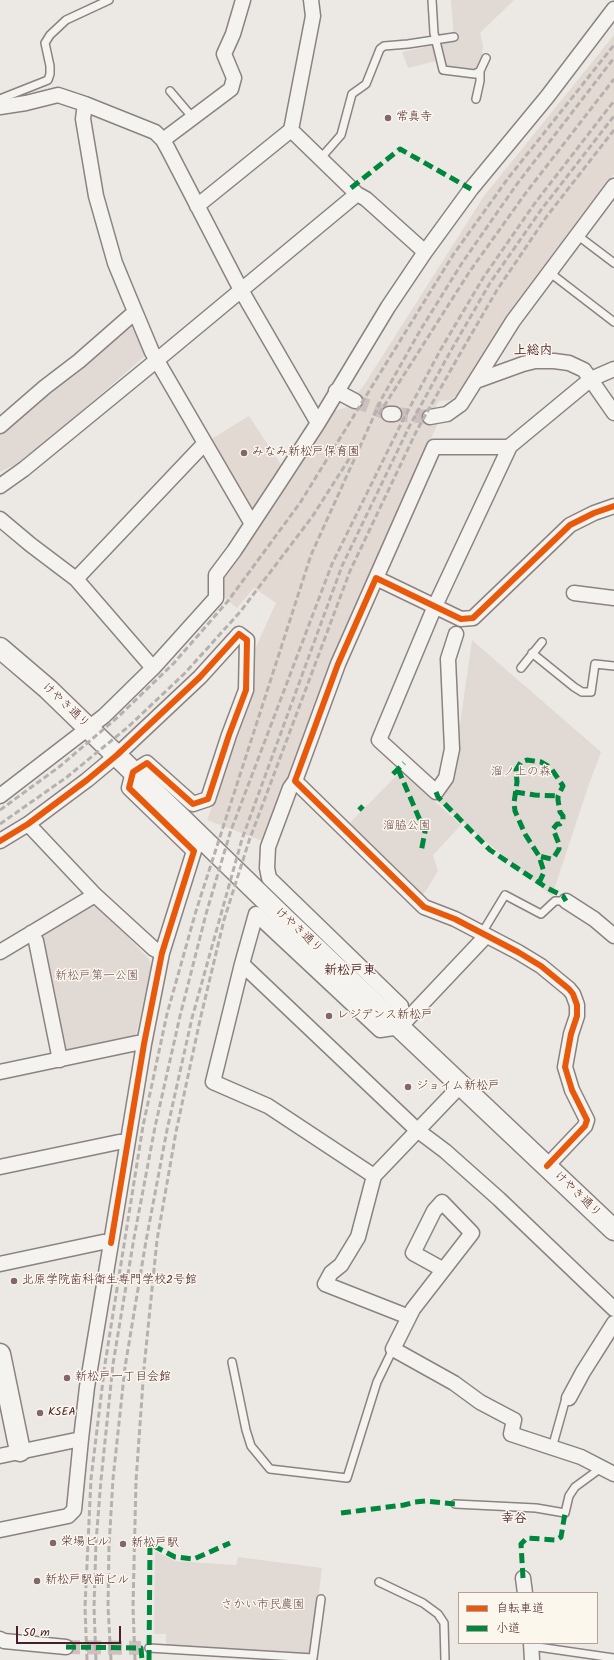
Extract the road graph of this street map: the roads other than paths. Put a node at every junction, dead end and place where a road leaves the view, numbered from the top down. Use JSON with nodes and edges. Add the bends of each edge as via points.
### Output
{"nodes":[{"id":1,"x":109,"y":0,"type":"edge"},
{"id":2,"x":243,"y":0,"type":"edge"},
{"id":3,"x":311,"y":0,"type":"edge"},
{"id":4,"x":432,"y":0,"type":"edge"},
{"id":5,"x":614,"y":9,"type":"edge"},
{"id":6,"x":454,"y":37,"type":"dead end"},
{"id":7,"x":436,"y":39,"type":"junction"},
{"id":8,"x":486,"y":58,"type":"dead end"},
{"id":9,"x":480,"y":71,"type":"junction"},
{"id":10,"x":170,"y":91,"type":"dead end"},
{"id":11,"x":0,"y":99,"type":"edge"},
{"id":12,"x":476,"y":99,"type":"dead end"},
{"id":13,"x":85,"y":104,"type":"junction"},
{"id":14,"x":0,"y":107,"type":"edge"},
{"id":15,"x":192,"y":118,"type":"junction"},
{"id":16,"x":291,"y":130,"type":"junction"},
{"id":17,"x":163,"y":140,"type":"junction"},
{"id":18,"x":320,"y":159,"type":"junction"},
{"id":19,"x":614,"y":186,"type":"edge"},
{"id":20,"x":357,"y":194,"type":"junction"},
{"id":21,"x":197,"y":206,"type":"junction"},
{"id":22,"x":577,"y":235,"type":"junction"},
{"id":23,"x":425,"y":252,"type":"junction"},
{"id":24,"x":614,"y":263,"type":"edge"},
{"id":25,"x":549,"y":272,"type":"junction"},
{"id":26,"x":241,"y":290,"type":"junction"},
{"id":27,"x":135,"y":312,"type":"junction"},
{"id":28,"x":614,"y":322,"type":"edge"},
{"id":29,"x":157,"y":360,"type":"junction"},
{"id":30,"x":614,"y":369,"type":"edge"},
{"id":31,"x":591,"y":380,"type":"junction"},
{"id":32,"x":476,"y":381,"type":"junction"},
{"id":33,"x":336,"y":391,"type":"junction"},
{"id":34,"x":355,"y":401,"type":"tunnel mouth"},
{"id":35,"x":614,"y":413,"type":"edge"},
{"id":36,"x":430,"y":417,"type":"tunnel mouth"},
{"id":37,"x":318,"y":423,"type":"junction"},
{"id":38,"x":0,"y":426,"type":"edge"},
{"id":39,"x":204,"y":444,"type":"junction"},
{"id":40,"x":510,"y":446,"type":"junction"},
{"id":41,"x":0,"y":486,"type":"edge"},
{"id":42,"x":614,"y":506,"type":"edge"},
{"id":43,"x":0,"y":518,"type":"edge"},
{"id":44,"x":252,"y":524,"type":"junction"},
{"id":45,"x":376,"y":578,"type":"junction"},
{"id":46,"x":76,"y":579,"type":"junction"},
{"id":47,"x":574,"y":593,"type":"dead end"},
{"id":48,"x":614,"y":598,"type":"edge"},
{"id":49,"x":435,"y":606,"type":"junction"},
{"id":50,"x":456,"y":634,"type":"dead end"},
{"id":51,"x":542,"y":642,"type":"dead end"},
{"id":52,"x":0,"y":648,"type":"edge"},
{"id":53,"x":532,"y":653,"type":"junction"},
{"id":54,"x":614,"y":666,"type":"edge"},
{"id":55,"x":153,"y":668,"type":"junction"},
{"id":56,"x":521,"y":668,"type":"dead end"},
{"id":57,"x":89,"y":728,"type":"junction"},
{"id":58,"x":117,"y":755,"type":"junction"},
{"id":59,"x":133,"y":772,"type":"junction"},
{"id":60,"x":295,"y":781,"type":"junction"},
{"id":61,"x":0,"y":796,"type":"edge"},
{"id":62,"x":28,"y":824,"type":"junction"},
{"id":63,"x":0,"y":841,"type":"edge"},
{"id":64,"x":95,"y":895,"type":"junction"},
{"id":65,"x":566,"y":901,"type":"joint"},
{"id":66,"x":31,"y":933,"type":"junction"},
{"id":67,"x":484,"y":934,"type":"junction"},
{"id":68,"x":614,"y":936,"type":"edge"},
{"id":69,"x":0,"y":952,"type":"edge"},
{"id":70,"x":162,"y":953,"type":"junction"},
{"id":71,"x":242,"y":964,"type":"junction"},
{"id":72,"x":400,"y":1027,"type":"junction"},
{"id":73,"x":144,"y":1044,"type":"junction"},
{"id":74,"x":60,"y":1060,"type":"junction"},
{"id":75,"x":0,"y":1072,"type":"edge"},
{"id":76,"x":461,"y":1085,"type":"junction"},
{"id":77,"x":417,"y":1130,"type":"junction"},
{"id":78,"x":127,"y":1142,"type":"junction"},
{"id":79,"x":547,"y":1166,"type":"junction"},
{"id":80,"x":0,"y":1167,"type":"edge"},
{"id":81,"x":374,"y":1176,"type":"junction"},
{"id":82,"x":614,"y":1230,"type":"edge"},
{"id":83,"x":111,"y":1243,"type":"junction"},
{"id":84,"x":0,"y":1264,"type":"edge"},
{"id":85,"x":442,"y":1269,"type":"junction"},
{"id":86,"x":614,"y":1309,"type":"edge"},
{"id":87,"x":409,"y":1317,"type":"junction"},
{"id":88,"x":614,"y":1323,"type":"edge"},
{"id":89,"x":393,"y":1349,"type":"junction"},
{"id":90,"x":0,"y":1354,"type":"edge"},
{"id":91,"x":232,"y":1362,"type":"dead end"},
{"id":92,"x":569,"y":1398,"type":"joint"},
{"id":93,"x":81,"y":1439,"type":"junction"},
{"id":94,"x":552,"y":1448,"type":"junction"},
{"id":95,"x":20,"y":1451,"type":"junction"},
{"id":96,"x":0,"y":1456,"type":"edge"},
{"id":97,"x":601,"y":1468,"type":"junction"},
{"id":98,"x":614,"y":1474,"type":"edge"},
{"id":99,"x":455,"y":1504,"type":"dead end"},
{"id":100,"x":0,"y":1530,"type":"edge"},
{"id":101,"x":523,"y":1578,"type":"dead end"},
{"id":102,"x":379,"y":1582,"type":"dead end"},
{"id":103,"x":525,"y":1592,"type":"edge"},
{"id":104,"x":321,"y":1599,"type":"dead end"},
{"id":105,"x":0,"y":1639,"type":"edge"},
{"id":106,"x":531,"y":1644,"type":"edge"},
{"id":107,"x":66,"y":1647,"type":"tunnel mouth"},
{"id":108,"x":149,"y":1648,"type":"tunnel mouth"},
{"id":109,"x":614,"y":1658,"type":"edge"},
{"id":110,"x":313,"y":1659,"type":"edge"},
{"id":111,"x":445,"y":1660,"type":"edge"},
{"id":112,"x":532,"y":1660,"type":"edge"}],
"edges":[{"from":1,"to":11,"type":"lane","via":[[66,20],[50,35],[45,43],[50,66],[48,80]]},
{"from":2,"to":15,"type":"street","via":[[224,54],[234,78],[231,88]]},
{"from":3,"to":16,"type":"street","via":[[312,16]]},
{"from":4,"to":7,"type":"lane"},
{"from":5,"to":23,"type":"street"},
{"from":6,"to":7,"type":"lane"},
{"from":7,"to":9,"type":"lane","via":[[443,70],[475,74]]},
{"from":7,"to":18,"type":"lane","via":[[384,46],[380,49],[366,84],[352,94],[341,135]]},
{"from":8,"to":9,"type":"lane"},
{"from":9,"to":12,"type":"lane"},
{"from":10,"to":15,"type":"lane"},
{"from":13,"to":14,"type":"street","via":[[65,96],[53,95]]},
{"from":13,"to":17,"type":"street","via":[[155,132]]},
{"from":13,"to":27,"type":"street","via":[[83,119],[96,196],[115,263]]},
{"from":15,"to":17,"type":"street"},
{"from":16,"to":18,"type":"street"},
{"from":16,"to":21,"type":"street"},
{"from":17,"to":21,"type":"street"},
{"from":18,"to":20,"type":"street"},
{"from":19,"to":22,"type":"street"},
{"from":20,"to":23,"type":"street","via":[[366,199]]},
{"from":20,"to":26,"type":"street"},
{"from":21,"to":26,"type":"street"},
{"from":22,"to":24,"type":"lane"},
{"from":22,"to":25,"type":"street"},
{"from":23,"to":33,"type":"street"},
{"from":25,"to":28,"type":"lane"},
{"from":25,"to":32,"type":"street","via":[[491,354]]},
{"from":26,"to":29,"type":"street"},
{"from":26,"to":37,"type":"street"},
{"from":27,"to":29,"type":"street"},
{"from":27,"to":38,"type":"street"},
{"from":29,"to":39,"type":"street"},
{"from":29,"to":41,"type":"street"},
{"from":30,"to":31,"type":"street"},
{"from":31,"to":32,"type":"street","via":[[584,370],[569,363],[554,361],[523,364]]},
{"from":31,"to":35,"type":"street"},
{"from":31,"to":40,"type":"street"},
{"from":32,"to":36,"type":"street","via":[[460,404],[447,414]]},
{"from":33,"to":34,"type":"street"},
{"from":33,"to":37,"type":"street"},
{"from":37,"to":44,"type":"street"},
{"from":39,"to":44,"type":"street"},
{"from":39,"to":46,"type":"street"},
{"from":40,"to":45,"type":"street","via":[[434,447]]},
{"from":40,"to":49,"type":"street"},
{"from":42,"to":49,"type":"street","via":[[570,525],[473,618],[461,619]]},
{"from":43,"to":46,"type":"street"},
{"from":44,"to":55,"type":"street","via":[[216,575],[216,598]]},
{"from":45,"to":49,"type":"street"},
{"from":45,"to":60,"type":"street","via":[[338,664]]},
{"from":46,"to":55,"type":"street"},
{"from":47,"to":48,"type":"street"},
{"from":49,"to":50,"type":"street","via":[[379,740],[436,792],[446,778],[452,749],[448,659]]},
{"from":51,"to":53,"type":"lane"},
{"from":52,"to":57,"type":"street","name":"けやき通り"},
{"from":53,"to":54,"type":"lane","via":[[582,692],[591,692],[595,664]]},
{"from":53,"to":56,"type":"lane"},
{"from":55,"to":57,"type":"street"},
{"from":57,"to":58,"type":"street","name":"けやき通り"},
{"from":57,"to":61,"type":"street"},
{"from":58,"to":59,"type":"street","name":"けやき通り"},
{"from":58,"to":59,"type":"street","via":[[200,677],[239,634],[247,640],[246,690],[208,799],[193,804],[147,763]]},
{"from":58,"to":62,"type":"street"},
{"from":59,"to":70,"type":"street","via":[[129,788],[194,851]]},
{"from":59,"to":72,"type":"street","name":"けやき通り"},
{"from":60,"to":67,"type":"street","via":[[424,908],[455,919]]},
{"from":60,"to":72,"type":"street","via":[[290,788],[268,848],[268,878],[401,1006]]},
{"from":62,"to":63,"type":"street"},
{"from":62,"to":64,"type":"street"},
{"from":64,"to":66,"type":"street"},
{"from":64,"to":70,"type":"street","via":[[154,949]]},
{"from":65,"to":67,"type":"lane","via":[[554,901],[541,914],[505,895]]},
{"from":65,"to":68,"type":"street"},
{"from":66,"to":69,"type":"street"},
{"from":66,"to":74,"type":"street","via":[[36,941]]},
{"from":67,"to":72,"type":"street"},
{"from":67,"to":79,"type":"street","via":[[541,966],[569,988],[577,1005],[565,1067],[572,1090],[587,1120],[585,1126]]},
{"from":70,"to":73,"type":"street"},
{"from":71,"to":72,"type":"street","via":[[256,914],[380,1030]]},
{"from":71,"to":77,"type":"street"},
{"from":71,"to":81,"type":"street","via":[[213,1082],[268,1106]]},
{"from":72,"to":76,"type":"street","name":"けやき通り"},
{"from":73,"to":74,"type":"street","via":[[137,1043]]},
{"from":73,"to":78,"type":"street"},
{"from":74,"to":75,"type":"street"},
{"from":76,"to":77,"type":"street"},
{"from":76,"to":79,"type":"street","name":"けやき通り"},
{"from":77,"to":81,"type":"street"},
{"from":77,"to":86,"type":"street","via":[[499,1199]]},
{"from":78,"to":80,"type":"street"},
{"from":78,"to":83,"type":"street"},
{"from":79,"to":82,"type":"street","name":"けやき通り"},
{"from":81,"to":87,"type":"street","via":[[358,1237],[325,1284]]},
{"from":83,"to":84,"type":"street","via":[[103,1242]]},
{"from":83,"to":93,"type":"street"},
{"from":85,"to":85,"type":"street","via":[[472,1233],[442,1202],[434,1210],[413,1253]]},
{"from":85,"to":87,"type":"street"},
{"from":87,"to":89,"type":"street"},
{"from":88,"to":92,"type":"street","via":[[582,1372]]},
{"from":89,"to":91,"type":"lane","via":[[377,1382],[347,1478],[270,1469],[251,1446]]},
{"from":89,"to":94,"type":"street","via":[[440,1374],[480,1402],[514,1420],[511,1434]]},
{"from":90,"to":95,"type":"street"},
{"from":92,"to":94,"type":"lane","via":[[566,1398]]},
{"from":93,"to":95,"type":"street"},
{"from":93,"to":100,"type":"street","via":[[74,1510],[68,1516]]},
{"from":94,"to":97,"type":"street","via":[[581,1457]]},
{"from":95,"to":96,"type":"street"},
{"from":97,"to":98,"type":"street"},
{"from":97,"to":99,"type":"lane","via":[[575,1487],[569,1496],[565,1513],[536,1508]]},
{"from":101,"to":103,"type":"street"},
{"from":102,"to":111,"type":"lane","via":[[423,1603],[438,1614],[444,1623]]},
{"from":104,"to":110,"type":"lane"},
{"from":105,"to":107,"type":"street"},
{"from":106,"to":109,"type":"lane"},
{"from":106,"to":112,"type":"street"},
{"from":108,"to":110,"type":"lane"}]}
